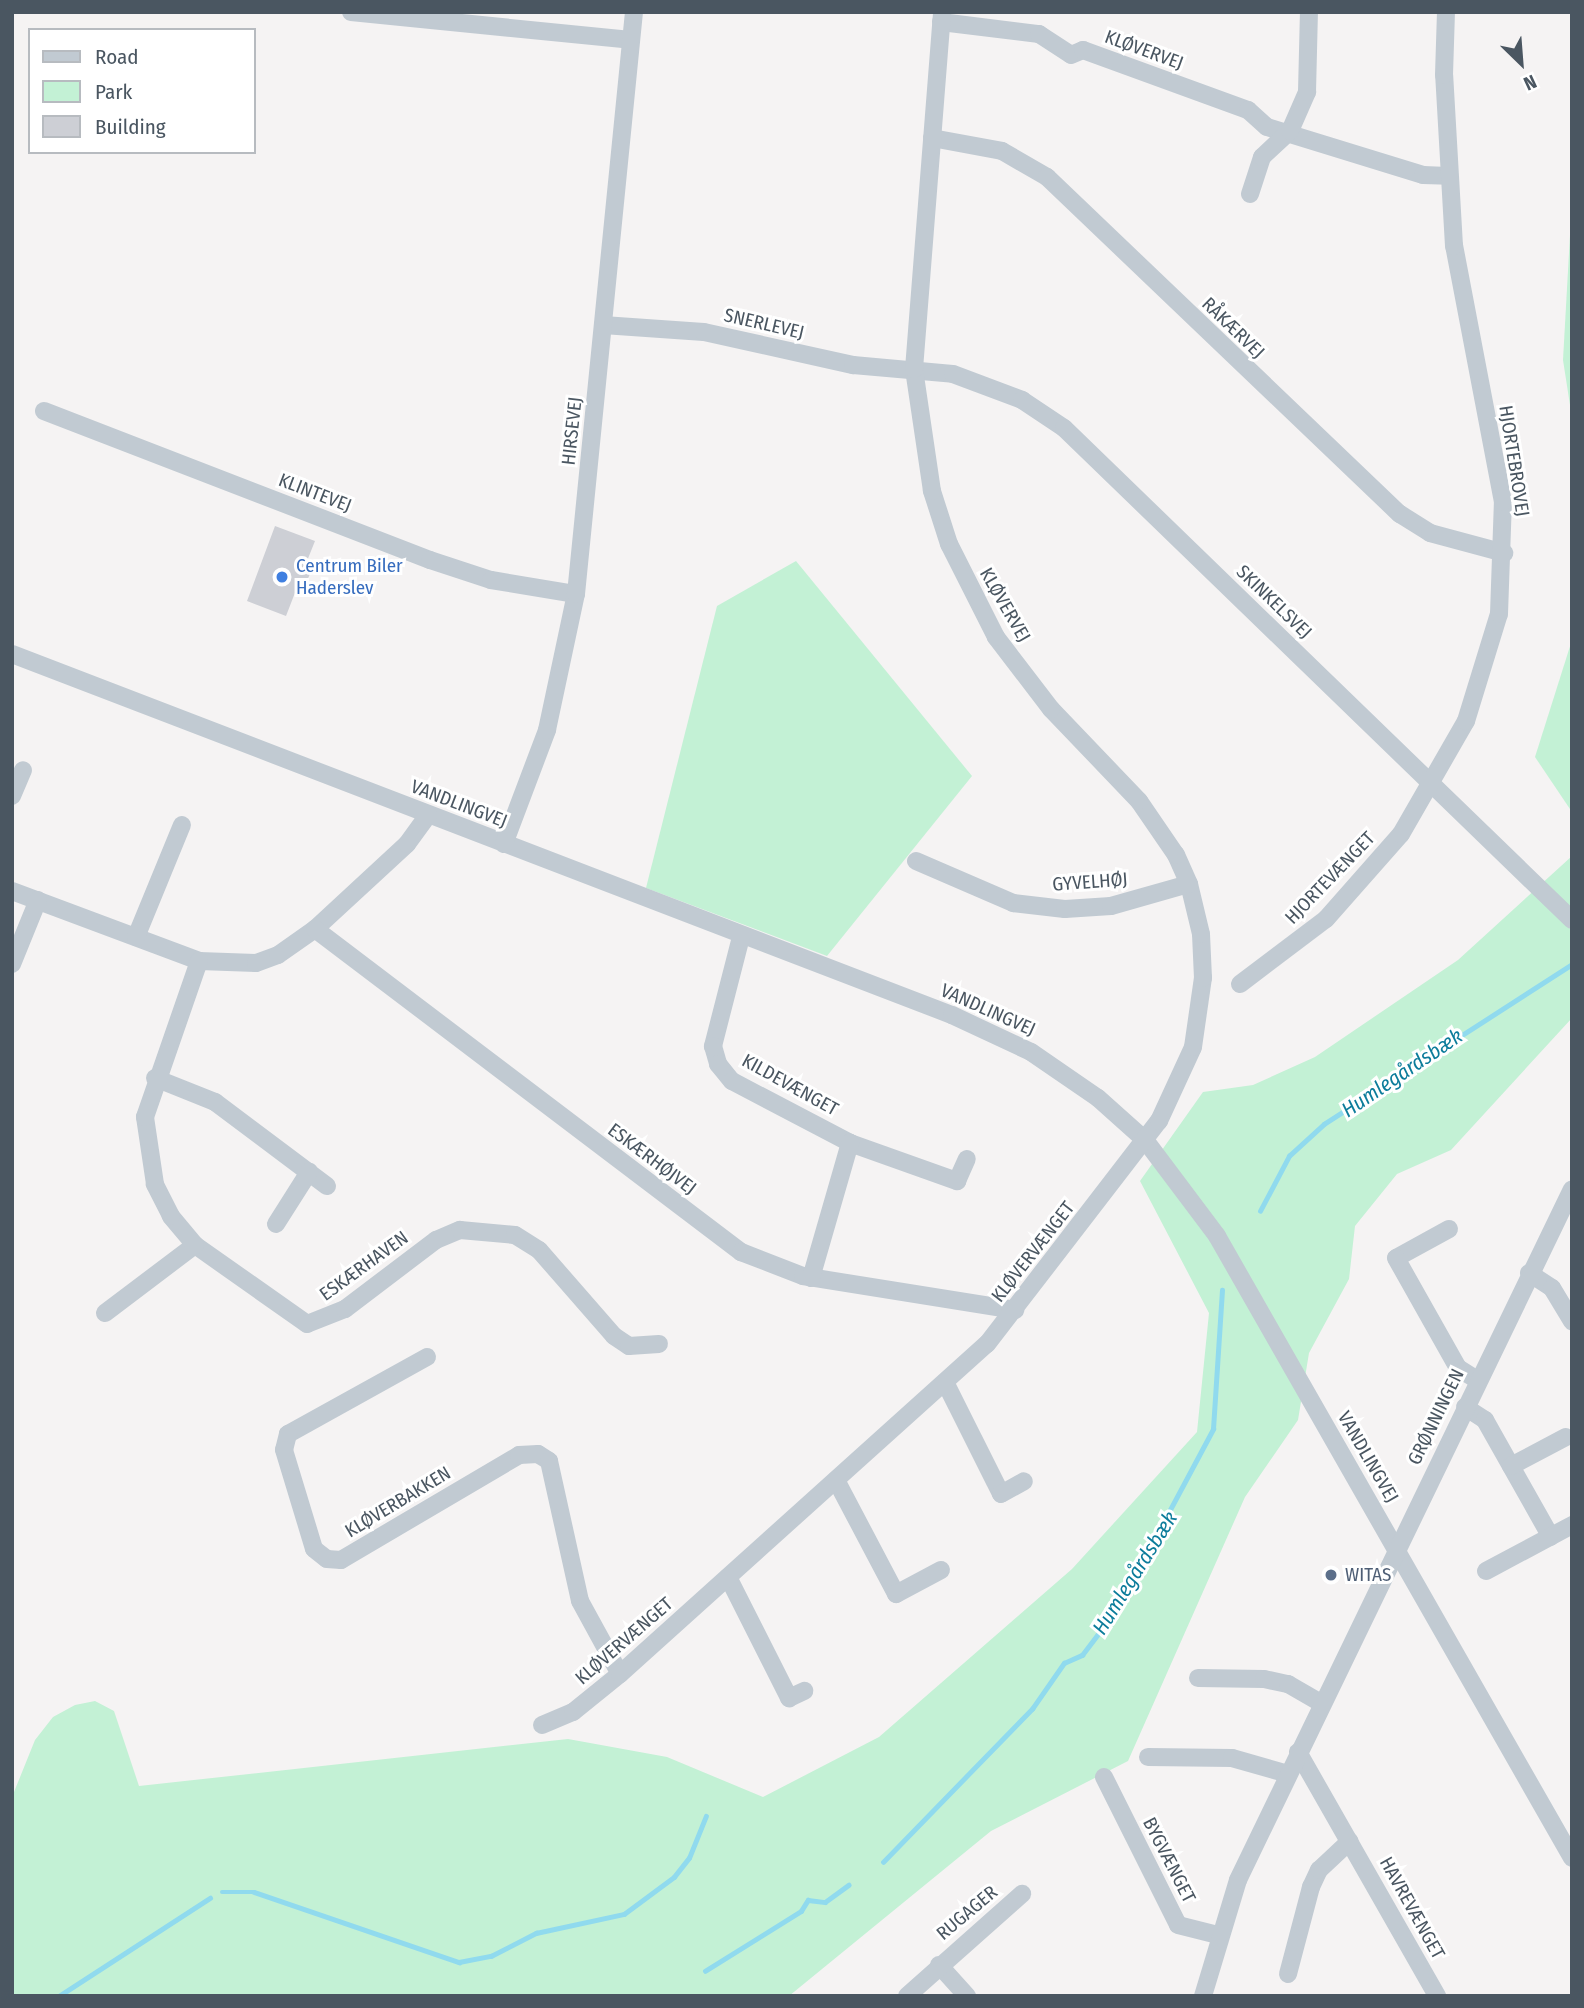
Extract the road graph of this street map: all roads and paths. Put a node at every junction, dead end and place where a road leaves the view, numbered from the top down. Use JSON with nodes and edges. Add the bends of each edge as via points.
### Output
{"nodes":[{"id":1,"x":351,"y":12,"type":"edge"},
{"id":2,"x":634,"y":12,"type":"edge"},
{"id":3,"x":1309,"y":12,"type":"edge"},
{"id":4,"x":1446,"y":12,"type":"edge"},
{"id":5,"x":942,"y":17,"type":"edge"},
{"id":6,"x":631,"y":40,"type":"junction"},
{"id":7,"x":1290,"y":131,"type":"junction"},
{"id":8,"x":932,"y":138,"type":"junction"},
{"id":9,"x":1448,"y":176,"type":"junction"},
{"id":10,"x":1250,"y":194,"type":"dead end"},
{"id":11,"x":603,"y":325,"type":"junction"},
{"id":12,"x":914,"y":369,"type":"junction"},
{"id":13,"x":44,"y":411,"type":"dead end"},
{"id":14,"x":1504,"y":553,"type":"junction"},
{"id":15,"x":576,"y":594,"type":"junction"},
{"id":16,"x":12,"y":654,"type":"edge"},
{"id":17,"x":23,"y":770,"type":"dead end"},
{"id":18,"x":1430,"y":783,"type":"junction"},
{"id":19,"x":12,"y":796,"type":"edge"},
{"id":20,"x":428,"y":815,"type":"junction"},
{"id":21,"x":182,"y":825,"type":"dead end"},
{"id":22,"x":504,"y":844,"type":"junction"},
{"id":23,"x":916,"y":861,"type":"dead end"},
{"id":24,"x":1189,"y":884,"type":"junction"},
{"id":25,"x":12,"y":891,"type":"edge"},
{"id":26,"x":38,"y":900,"type":"junction"},
{"id":27,"x":1572,"y":920,"type":"edge"},
{"id":28,"x":316,"y":929,"type":"junction"},
{"id":29,"x":136,"y":937,"type":"junction"},
{"id":30,"x":741,"y":937,"type":"junction"},
{"id":31,"x":199,"y":961,"type":"junction"},
{"id":32,"x":12,"y":964,"type":"edge"},
{"id":33,"x":1240,"y":984,"type":"dead end"},
{"id":34,"x":155,"y":1078,"type":"junction"},
{"id":35,"x":1145,"y":1140,"type":"junction"},
{"id":36,"x":850,"y":1143,"type":"junction"},
{"id":37,"x":967,"y":1159,"type":"dead end"},
{"id":38,"x":309,"y":1172,"type":"junction"},
{"id":39,"x":327,"y":1186,"type":"dead end"},
{"id":40,"x":1572,"y":1189,"type":"edge"},
{"id":41,"x":276,"y":1224,"type":"dead end"},
{"id":42,"x":1449,"y":1229,"type":"dead end"},
{"id":43,"x":195,"y":1245,"type":"junction"},
{"id":44,"x":1530,"y":1273,"type":"junction"},
{"id":45,"x":811,"y":1278,"type":"junction"},
{"id":46,"x":1015,"y":1310,"type":"junction"},
{"id":47,"x":105,"y":1313,"type":"dead end"},
{"id":48,"x":1572,"y":1321,"type":"edge"},
{"id":49,"x":659,"y":1344,"type":"dead end"},
{"id":50,"x":427,"y":1357,"type":"dead end"},
{"id":51,"x":1477,"y":1380,"type":"junction"},
{"id":52,"x":945,"y":1382,"type":"junction"},
{"id":53,"x":1465,"y":1408,"type":"junction"},
{"id":54,"x":1566,"y":1437,"type":"dead end"},
{"id":55,"x":1511,"y":1466,"type":"junction"},
{"id":56,"x":836,"y":1480,"type":"junction"},
{"id":57,"x":1024,"y":1481,"type":"dead end"},
{"id":58,"x":1572,"y":1525,"type":"edge"},
{"id":59,"x":1551,"y":1537,"type":"junction"},
{"id":60,"x":1394,"y":1548,"type":"junction"},
{"id":61,"x":941,"y":1570,"type":"dead end"},
{"id":62,"x":1486,"y":1571,"type":"dead end"},
{"id":63,"x":728,"y":1577,"type":"junction"},
{"id":64,"x":620,"y":1674,"type":"junction"},
{"id":65,"x":1198,"y":1678,"type":"dead end"},
{"id":66,"x":804,"y":1691,"type":"dead end"},
{"id":67,"x":1321,"y":1703,"type":"junction"},
{"id":68,"x":542,"y":1725,"type":"dead end"},
{"id":69,"x":1298,"y":1752,"type":"junction"},
{"id":70,"x":1148,"y":1757,"type":"dead end"},
{"id":71,"x":1287,"y":1774,"type":"junction"},
{"id":72,"x":1104,"y":1777,"type":"dead end"},
{"id":73,"x":1350,"y":1841,"type":"junction"},
{"id":74,"x":1572,"y":1858,"type":"edge"},
{"id":75,"x":1022,"y":1894,"type":"dead end"},
{"id":76,"x":1218,"y":1935,"type":"junction"},
{"id":77,"x":939,"y":1965,"type":"junction"},
{"id":78,"x":1288,"y":1974,"type":"dead end"},
{"id":79,"x":907,"y":1996,"type":"edge"},
{"id":80,"x":967,"y":1996,"type":"edge"},
{"id":81,"x":1203,"y":1996,"type":"edge"},
{"id":82,"x":1437,"y":1996,"type":"edge"}],
"edges":[{"from":1,"to":6,"type":"street"},
{"from":2,"to":6,"type":"street","name":"HIRSEVEJ"},
{"from":3,"to":7,"type":"street","via":[[1307,92]]},
{"from":4,"to":9,"type":"street","name":"HJORTEBROVEJ"},
{"from":5,"to":7,"type":"street","name":"KLØVERVEJ","via":[[1039,34],[1071,55],[1083,50],[1248,110],[1267,127]]},
{"from":5,"to":8,"type":"street","name":"KLØVERVEJ"},
{"from":6,"to":11,"type":"street","name":"HIRSEVEJ"},
{"from":7,"to":9,"type":"street","via":[[1423,175]]},
{"from":7,"to":10,"type":"street","via":[[1262,157]]},
{"from":8,"to":12,"type":"street","name":"KLØVERVEJ"},
{"from":8,"to":14,"type":"street","name":"RÅKÆRVEJ","via":[[1002,150],[1047,177],[1400,514],[1430,533]]},
{"from":9,"to":14,"type":"street","name":"HJORTEBROVEJ","via":[[1454,246],[1503,502]]},
{"from":11,"to":12,"type":"street","name":"SNERLEVEJ","via":[[704,332],[853,365]]},
{"from":11,"to":15,"type":"street","name":"HIRSEVEJ"},
{"from":12,"to":18,"type":"street","name":"SKINKELSVEJ","via":[[985,384],[1064,428]]},
{"from":12,"to":24,"type":"street","name":"KLØVERVEJ","via":[[932,491],[972,595],[996,637],[1051,709],[1162,832]]},
{"from":13,"to":15,"type":"street","name":"KLINTEVEJ","via":[[439,563],[491,580]]},
{"from":14,"to":18,"type":"street","name":"HJORTEBROVEJ","via":[[1499,614],[1485,668],[1465,721]]},
{"from":15,"to":22,"type":"street","name":"HIRSEVEJ","via":[[547,730]]},
{"from":16,"to":20,"type":"street","name":"VANDLINGVEJ"},
{"from":17,"to":19,"type":"street"},
{"from":18,"to":27,"type":"street","name":"SKINKELSVEJ"},
{"from":18,"to":33,"type":"street","name":"HJORTEVÆNGET","via":[[1401,834],[1367,876],[1326,919]]},
{"from":20,"to":22,"type":"street","name":"VANDLINGVEJ"},
{"from":20,"to":28,"type":"street","via":[[407,844]]},
{"from":21,"to":29,"type":"street"},
{"from":22,"to":30,"type":"street","name":"VANDLINGVEJ"},
{"from":23,"to":24,"type":"street","name":"GYVELHØJ","via":[[1013,903],[1065,909],[1111,906]]},
{"from":24,"to":35,"type":"street","name":"KLØVERVEJ","via":[[1203,978],[1194,1047],[1177,1090]]},
{"from":25,"to":26,"type":"street"},
{"from":26,"to":29,"type":"street"},
{"from":26,"to":32,"type":"street"},
{"from":28,"to":31,"type":"street","via":[[278,955],[256,963]]},
{"from":28,"to":45,"type":"street","name":"ESKÆRHØJVEJ","via":[[741,1252]]},
{"from":29,"to":31,"type":"street"},
{"from":30,"to":35,"type":"street","name":"VANDLINGVEJ","via":[[952,1015],[1031,1052]]},
{"from":30,"to":36,"type":"street","name":"KILDEVÆNGET","via":[[715,1023],[718,1063],[732,1081]]},
{"from":31,"to":34,"type":"street"},
{"from":34,"to":38,"type":"street","via":[[215,1102]]},
{"from":34,"to":43,"type":"street","via":[[145,1117],[155,1184],[171,1216]]},
{"from":35,"to":46,"type":"street","name":"KLØVERVÆNGET"},
{"from":35,"to":60,"type":"street","name":"VANDLINGVEJ","via":[[1217,1236]]},
{"from":36,"to":37,"type":"street","name":"KILDEVÆNGET","via":[[957,1181]]},
{"from":36,"to":45,"type":"street","name":"KILDEVÆNGET"},
{"from":38,"to":39,"type":"street"},
{"from":38,"to":41,"type":"street"},
{"from":40,"to":44,"type":"street","name":"GRØNNINGEN"},
{"from":42,"to":51,"type":"street","via":[[1396,1258],[1458,1368]]},
{"from":43,"to":47,"type":"street"},
{"from":43,"to":49,"type":"street","name":"ESKÆRHAVEN","via":[[307,1324],[345,1309],[436,1240],[460,1230],[506,1233],[539,1250],[614,1336],[629,1346]]},
{"from":44,"to":48,"type":"street","via":[[1552,1288]]},
{"from":44,"to":51,"type":"street","name":"GRØNNINGEN"},
{"from":45,"to":46,"type":"street","name":"ESKÆRHØJVEJ"},
{"from":46,"to":52,"type":"street","name":"KLØVERVÆNGET"},
{"from":50,"to":64,"type":"street","name":"KLØVERBAKKEN","via":[[289,1434],[284,1450],[314,1549],[327,1559],[341,1560],[519,1455],[538,1454],[549,1461],[580,1601]]},
{"from":51,"to":53,"type":"street","name":"GRØNNINGEN"},
{"from":52,"to":56,"type":"street","name":"KLØVERVÆNGET"},
{"from":52,"to":57,"type":"street","via":[[1001,1494]]},
{"from":53,"to":55,"type":"street","via":[[1485,1420]]},
{"from":53,"to":60,"type":"street","name":"GRØNNINGEN"},
{"from":54,"to":55,"type":"street"},
{"from":55,"to":59,"type":"street"},
{"from":56,"to":61,"type":"street","via":[[896,1594]]},
{"from":56,"to":63,"type":"street","name":"KLØVERVÆNGET"},
{"from":58,"to":59,"type":"street"},
{"from":59,"to":62,"type":"street"},
{"from":60,"to":67,"type":"street","name":"GRØNNINGEN"},
{"from":60,"to":74,"type":"street","name":"VANDLINGVEJ"},
{"from":63,"to":64,"type":"street","name":"KLØVERVÆNGET"},
{"from":63,"to":66,"type":"street","via":[[789,1698]]},
{"from":64,"to":68,"type":"street","name":"KLØVERVÆNGET","via":[[573,1712]]},
{"from":65,"to":67,"type":"street","via":[[1264,1679],[1288,1684]]},
{"from":67,"to":69,"type":"street","name":"GRØNNINGEN"},
{"from":69,"to":71,"type":"street","name":"GRØNNINGEN"},
{"from":69,"to":73,"type":"street","name":"HAVREVÆNGET"},
{"from":70,"to":71,"type":"street","via":[[1232,1758]]},
{"from":71,"to":76,"type":"street","name":"GRØNNINGEN"},
{"from":72,"to":76,"type":"street","name":"BYGVÆNGET","via":[[1178,1925]]},
{"from":73,"to":78,"type":"street","via":[[1320,1870],[1311,1886]]},
{"from":73,"to":82,"type":"street","name":"HAVREVÆNGET"},
{"from":75,"to":77,"type":"street","name":"RUGAGER"},
{"from":76,"to":81,"type":"street","name":"GRØNNINGEN"},
{"from":77,"to":79,"type":"street","name":"RUGAGER"},
{"from":77,"to":80,"type":"street","name":"RUGAGER"}]}
